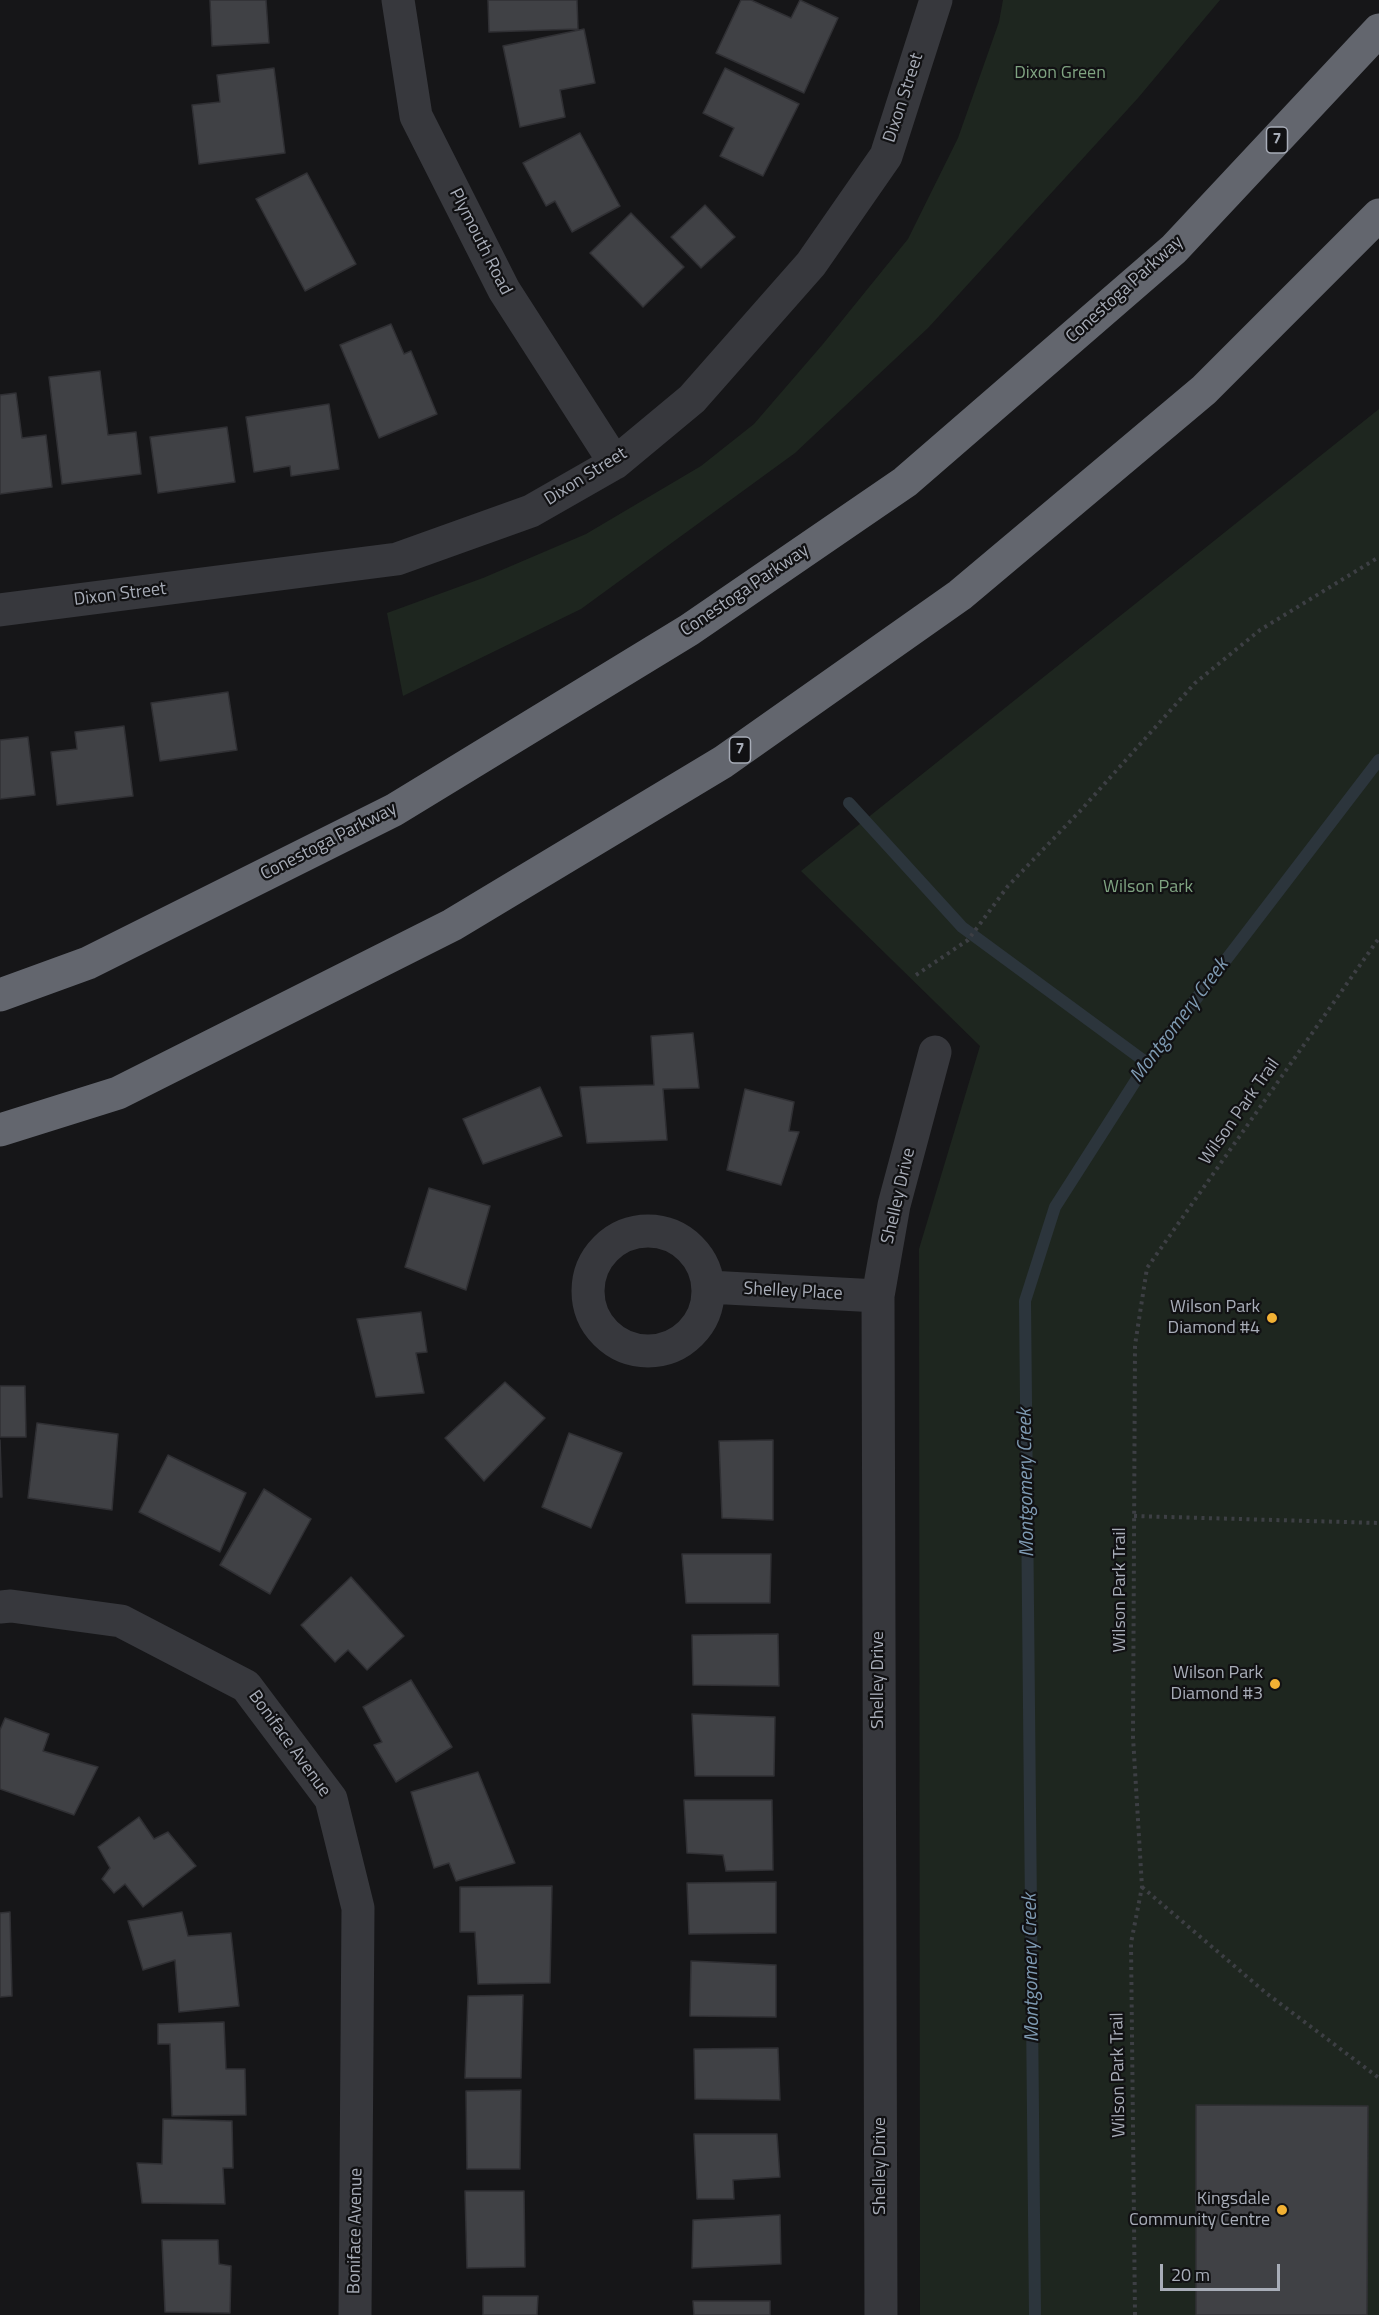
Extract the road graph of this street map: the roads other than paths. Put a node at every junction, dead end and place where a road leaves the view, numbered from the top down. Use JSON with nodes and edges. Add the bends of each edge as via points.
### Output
{"nodes":[{"id":1,"x":398,"y":0,"type":"edge"},
{"id":2,"x":936,"y":0,"type":"edge"},
{"id":3,"x":1379,"y":30,"type":"edge"},
{"id":4,"x":1379,"y":215,"type":"edge"},
{"id":5,"x":615,"y":463,"type":"junction"},
{"id":6,"x":0,"y":610,"type":"edge"},
{"id":7,"x":0,"y":995,"type":"edge"},
{"id":8,"x":935,"y":1052,"type":"dead end"},
{"id":9,"x":0,"y":1130,"type":"edge"},
{"id":10,"x":708,"y":1287,"type":"dead end"},
{"id":11,"x":878,"y":1296,"type":"junction"},
{"id":12,"x":0,"y":1607,"type":"edge"},
{"id":13,"x":355,"y":2315,"type":"edge"},
{"id":14,"x":881,"y":2315,"type":"edge"}],
"edges":[{"from":1,"to":5,"type":"street","name":"Plymouth Road","via":[[416,116],[504,290]]},
{"from":2,"to":5,"type":"street","name":"Dixon Street","via":[[886,156],[818,255],[692,399]]},
{"from":3,"to":7,"type":"highway","name":"Conestoga Parkway","number":"7","via":[[1174,249],[905,482],[689,630],[394,810],[88,963]]},
{"from":4,"to":9,"type":"highway","number":"7","via":[[1204,390],[960,595],[723,762],[452,925],[118,1092]]},
{"from":5,"to":6,"type":"street","name":"Dixon Street","via":[[531,511],[397,559]]},
{"from":8,"to":11,"type":"street","name":"Shelley Drive","via":[[894,1205]]},
{"from":10,"to":11,"type":"street","name":"Shelley Place"},
{"from":11,"to":14,"type":"street","name":"Shelley Drive"},
{"from":12,"to":13,"type":"street","name":"Boniface Avenue","via":[[121,1621],[246,1686],[331,1799],[358,1908]]}]}
